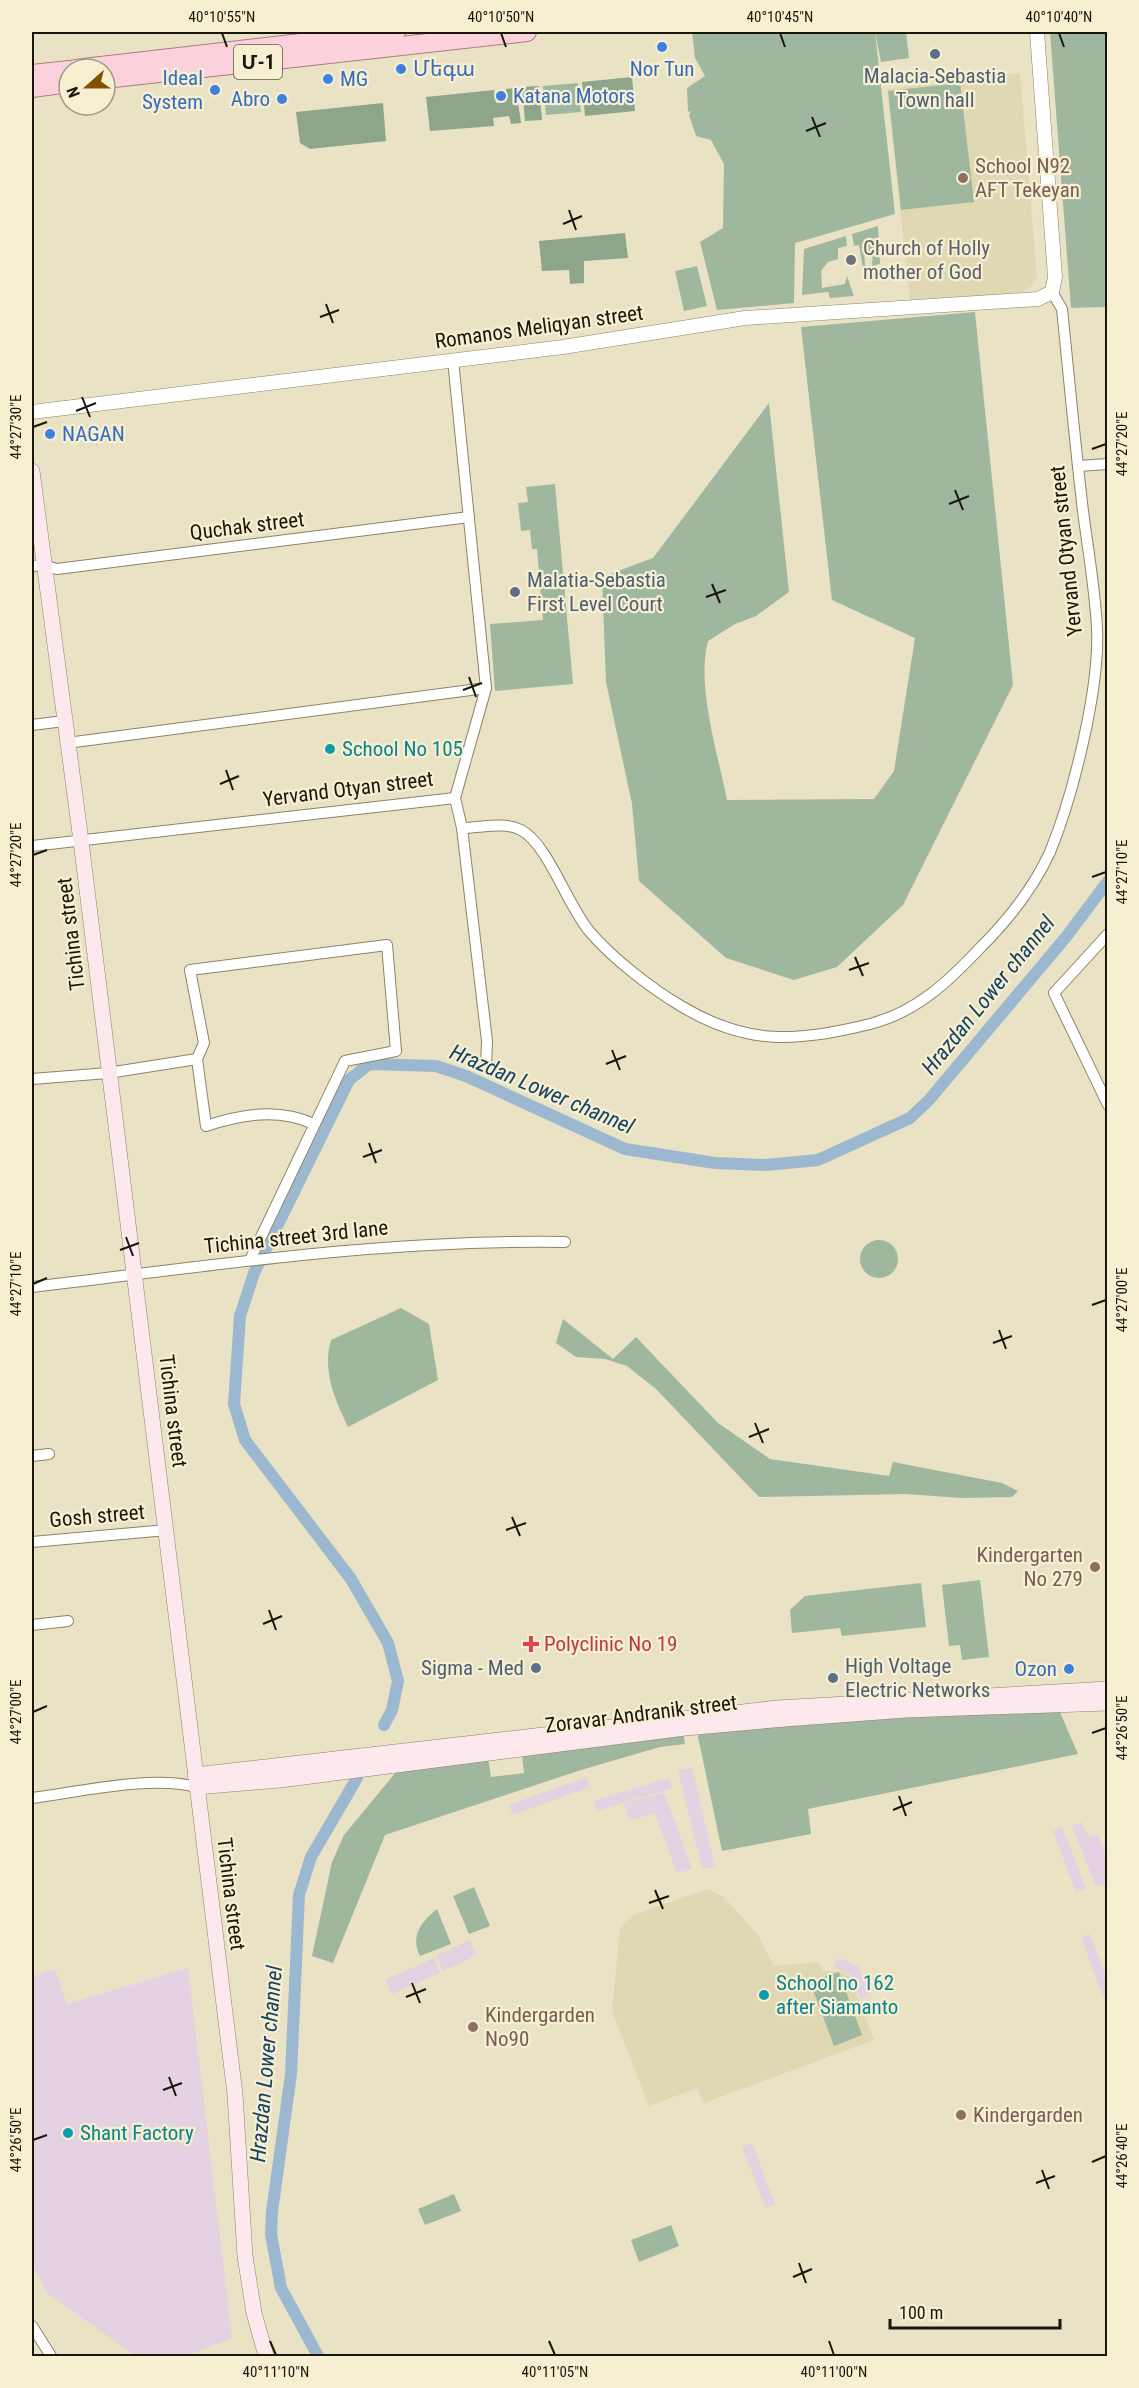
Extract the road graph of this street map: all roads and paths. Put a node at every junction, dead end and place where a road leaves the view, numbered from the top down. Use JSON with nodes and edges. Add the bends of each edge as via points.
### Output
{"nodes":[{"id":1,"x":396,"y":32,"type":"edge"},
{"id":2,"x":526,"y":32,"type":"edge"},
{"id":3,"x":1037,"y":32,"type":"edge"},
{"id":4,"x":502,"y":33,"type":"edge"},
{"id":5,"x":117,"y":64,"type":"edge"},
{"id":6,"x":57,"y":71,"type":"edge"},
{"id":7,"x":32,"y":74,"type":"edge"},
{"id":8,"x":117,"y":78,"type":"edge"},
{"id":9,"x":57,"y":85,"type":"edge"},
{"id":10,"x":32,"y":88,"type":"edge"},
{"id":11,"x":1052,"y":292,"type":"junction"},
{"id":12,"x":453,"y":360,"type":"junction"},
{"id":13,"x":32,"y":412,"type":"edge"},
{"id":14,"x":1107,"y":464,"type":"edge"},
{"id":15,"x":1078,"y":466,"type":"junction"},
{"id":16,"x":32,"y":471,"type":"edge"},
{"id":17,"x":469,"y":517,"type":"junction"},
{"id":18,"x":37,"y":565,"type":"edge"},
{"id":19,"x":486,"y":688,"type":"junction"},
{"id":20,"x":64,"y":721,"type":"junction"},
{"id":21,"x":32,"y":725,"type":"edge"},
{"id":22,"x":67,"y":743,"type":"junction"},
{"id":23,"x":455,"y":798,"type":"junction"},
{"id":24,"x":462,"y":828,"type":"junction"},
{"id":25,"x":81,"y":841,"type":"junction"},
{"id":26,"x":32,"y":846,"type":"edge"},
{"id":27,"x":1107,"y":934,"type":"edge"},
{"id":28,"x":197,"y":1059,"type":"junction"},
{"id":29,"x":486,"y":1067,"type":"dead end"},
{"id":30,"x":108,"y":1073,"type":"junction"},
{"id":31,"x":32,"y":1079,"type":"edge"},
{"id":32,"x":1107,"y":1105,"type":"edge"},
{"id":33,"x":314,"y":1124,"type":"junction"},
{"id":34,"x":566,"y":1242,"type":"dead end"},
{"id":35,"x":250,"y":1260,"type":"junction"},
{"id":36,"x":134,"y":1275,"type":"junction"},
{"id":37,"x":32,"y":1287,"type":"edge"},
{"id":38,"x":49,"y":1454,"type":"dead end"},
{"id":39,"x":32,"y":1456,"type":"edge"},
{"id":40,"x":167,"y":1530,"type":"junction"},
{"id":41,"x":32,"y":1542,"type":"edge"},
{"id":42,"x":68,"y":1621,"type":"dead end"},
{"id":43,"x":32,"y":1625,"type":"edge"},
{"id":44,"x":1107,"y":1689,"type":"edge"},
{"id":45,"x":1046,"y":1697,"type":"junction"},
{"id":46,"x":1107,"y":1703,"type":"edge"},
{"id":47,"x":191,"y":1782,"type":"junction"},
{"id":48,"x":32,"y":1798,"type":"edge"},
{"id":49,"x":32,"y":2326,"type":"edge"},
{"id":50,"x":51,"y":2356,"type":"edge"},
{"id":51,"x":266,"y":2356,"type":"edge"}],
"edges":[{"from":1,"to":5,"type":"main road","number":"Մ-1"},
{"from":2,"to":4,"type":"main road","number":"Մ-1"},
{"from":3,"to":11,"type":"street","name":"Yervand Otyan street","via":[[1055,277]]},
{"from":4,"to":8,"type":"main road","number":"Մ-1"},
{"from":6,"to":7,"type":"main road"},
{"from":9,"to":10,"type":"main road"},
{"from":11,"to":12,"type":"street","name":"Romanos Meliqyan street","via":[[1038,299],[745,318]]},
{"from":11,"to":15,"type":"street","name":"Yervand Otyan street","via":[[1062,309]]},
{"from":12,"to":13,"type":"street","name":"Romanos Meliqyan street"},
{"from":12,"to":17,"type":"street","name":"Yervand Otyan street"},
{"from":14,"to":15,"type":"street"},
{"from":15,"to":24,"type":"street","name":"Yervand Otyan street","via":[[1097,629],[1086,726],[1062,815],[1049,853],[1027,893],[997,931],[936,992],[909,1010],[883,1021],[805,1038],[745,1035],[713,1024],[679,1005],[590,932],[535,842],[521,830],[506,825]]},
{"from":16,"to":18,"type":"main road","name":"Tichina street"},
{"from":17,"to":18,"type":"street","name":"Quchak street","via":[[57,569]]},
{"from":17,"to":19,"type":"street","name":"Yervand Otyan street"},
{"from":18,"to":20,"type":"main road","name":"Tichina street"},
{"from":19,"to":22,"type":"street"},
{"from":19,"to":23,"type":"street","name":"Yervand Otyan street"},
{"from":20,"to":21,"type":"street"},
{"from":20,"to":22,"type":"main road","name":"Tichina street"},
{"from":22,"to":25,"type":"main road","name":"Tichina street"},
{"from":23,"to":24,"type":"street","name":"Yervand Otyan street"},
{"from":23,"to":25,"type":"street","name":"Yervand Otyan street"},
{"from":24,"to":29,"type":"street","name":"Yervand Otyan street","via":[[488,1041]]},
{"from":25,"to":26,"type":"street","name":"Yervand Otyan street"},
{"from":25,"to":30,"type":"main road","name":"Tichina street"},
{"from":27,"to":32,"type":"street","via":[[1054,993]]},
{"from":28,"to":30,"type":"street"},
{"from":28,"to":33,"type":"street","via":[[206,1126],[257,1115],[293,1115]]},
{"from":28,"to":33,"type":"street","via":[[204,1043],[190,970],[387,945],[396,1051],[345,1061]]},
{"from":30,"to":31,"type":"street"},
{"from":30,"to":36,"type":"main road","name":"Tichina street"},
{"from":33,"to":35,"type":"street"},
{"from":34,"to":35,"type":"street","name":"Tichina street 3rd lane","via":[[379,1246]]},
{"from":35,"to":36,"type":"street","name":"Tichina street 3rd lane"},
{"from":36,"to":37,"type":"street","name":"Tichina street 3rd lane"},
{"from":36,"to":40,"type":"main road","name":"Tichina street"},
{"from":38,"to":39,"type":"street"},
{"from":40,"to":41,"type":"street","name":"Gosh street"},
{"from":40,"to":47,"type":"main road","name":"Tichina street"},
{"from":42,"to":43,"type":"street"},
{"from":44,"to":45,"type":"main road","name":"Zoravar Andranik street"},
{"from":45,"to":46,"type":"main road","name":"Zoravar Andranik street"},
{"from":45,"to":47,"type":"main road","name":"Zoravar Andranik street","via":[[685,1723],[280,1780]]},
{"from":47,"to":48,"type":"street","via":[[126,1785]]},
{"from":47,"to":51,"type":"main road","name":"Tichina street","via":[[236,2094],[244,2256]]},
{"from":49,"to":50,"type":"street"}]}
